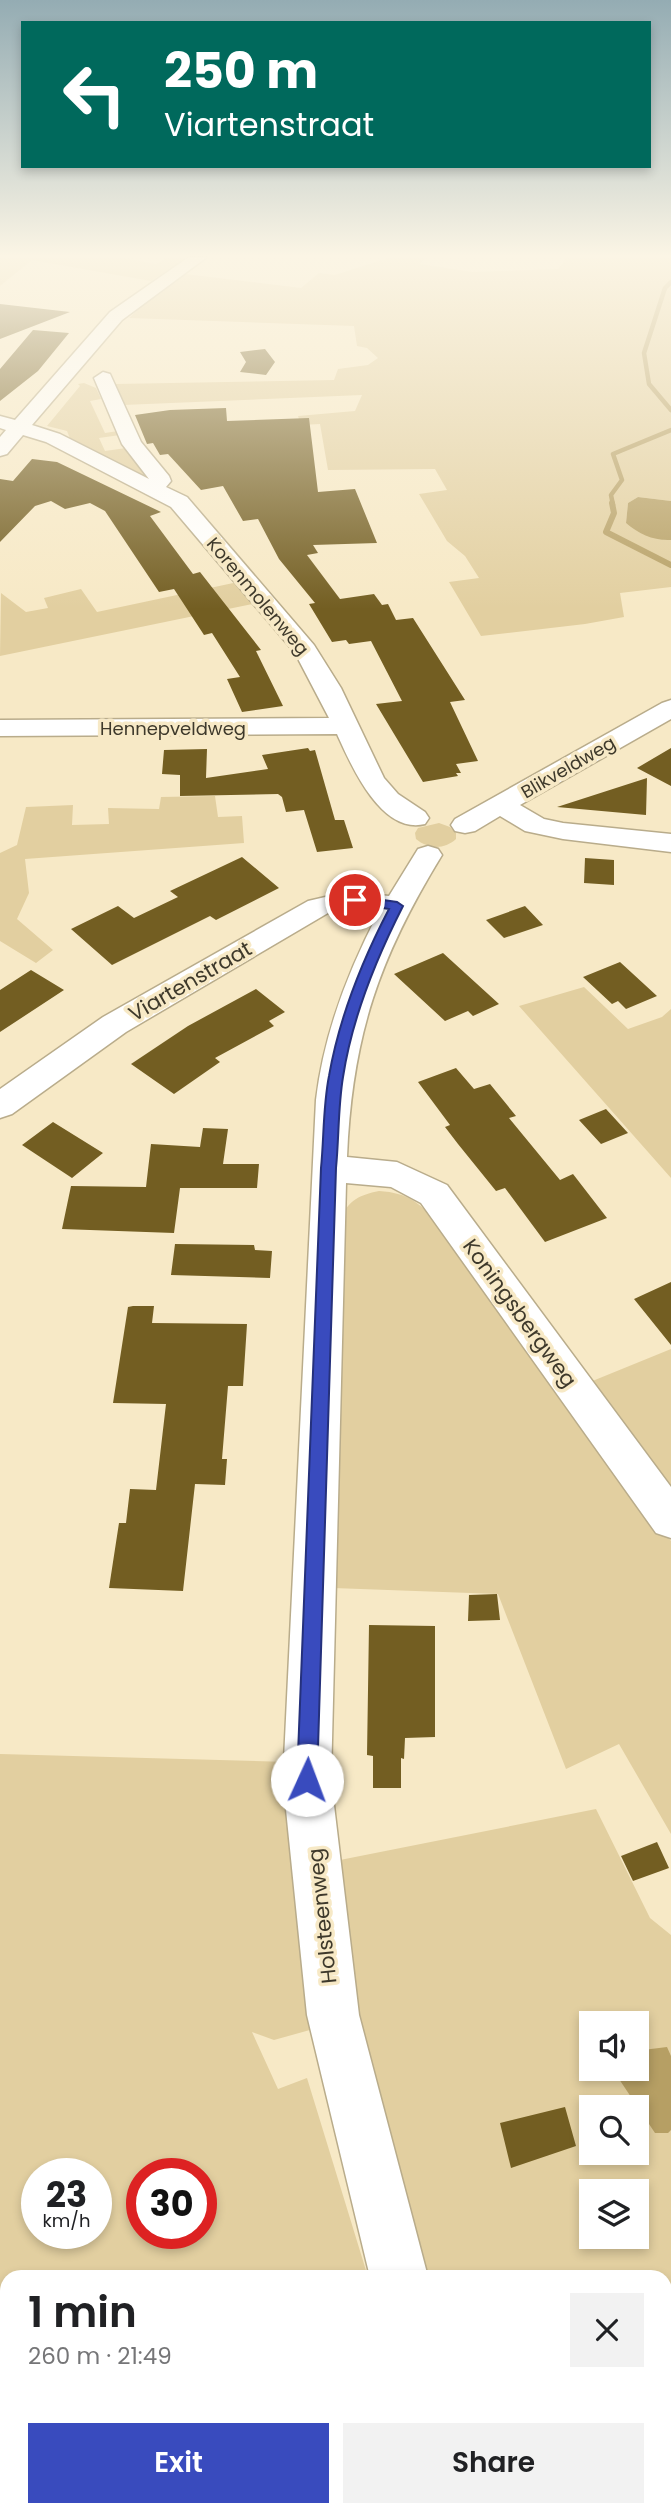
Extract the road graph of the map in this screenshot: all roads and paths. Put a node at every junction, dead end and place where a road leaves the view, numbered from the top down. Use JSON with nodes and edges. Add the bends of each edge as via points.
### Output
{"nodes":[{"id":1,"x":60,"y":374,"type":"edge"},
{"id":2,"x":103,"y":378,"type":"dead end"},
{"id":3,"x":9,"y":425,"type":"edge"},
{"id":4,"x":0,"y":450,"type":"edge"},
{"id":5,"x":155,"y":488,"type":"junction"},
{"id":6,"x":671,"y":708,"type":"edge"},
{"id":7,"x":346,"y":726,"type":"junction"},
{"id":8,"x":0,"y":728,"type":"edge"},
{"id":9,"x":501,"y":805,"type":"junction"},
{"id":10,"x":415,"y":818,"type":"junction"},
{"id":11,"x":464,"y":825,"type":"junction"},
{"id":12,"x":671,"y":842,"type":"edge"},
{"id":13,"x":428,"y":855,"type":"junction"},
{"id":14,"x":397,"y":906,"type":"junction"},
{"id":15,"x":0,"y":1106,"type":"edge"},
{"id":16,"x":329,"y":1168,"type":"junction"},
{"id":17,"x":671,"y":1520,"type":"edge"},
{"id":18,"x":398,"y":2270,"type":"edge"}],
"edges":[{"from":1,"to":3,"type":"street"},
{"from":2,"to":5,"type":"street","via":[[132,444],[159,476]]},
{"from":3,"to":4,"type":"street"},
{"from":3,"to":5,"type":"street","name":"Korenmolenweg","via":[[53,438]]},
{"from":5,"to":7,"type":"street","name":"Korenmolenweg","via":[[179,502],[305,650]]},
{"from":6,"to":9,"type":"street","name":"Blikveldweg"},
{"from":7,"to":8,"type":"street","name":"Hennepveldweg"},
{"from":7,"to":10,"type":"street","name":"Korenmolenweg","via":[[372,781],[388,800]]},
{"from":9,"to":11,"type":"street","name":"Blikveldweg"},
{"from":9,"to":12,"type":"street","via":[[535,825]]},
{"from":10,"to":11,"type":"street","via":[[436,815]]},
{"from":10,"to":13,"type":"street","via":[[402,828],[402,841]]},
{"from":11,"to":13,"type":"street","via":[[469,836],[464,848],[447,855]]},
{"from":13,"to":14,"type":"street","name":"Holsteenweg"},
{"from":14,"to":15,"type":"street","name":"Viartenstraat","via":[[338,900],[318,907],[137,1011]]},
{"from":14,"to":16,"type":"street","name":"Holsteenweg","via":[[363,981],[339,1065]]},
{"from":16,"to":17,"type":"street","name":"Koningsbergweg","via":[[397,1175],[434,1194]]},
{"from":16,"to":18,"type":"street","name":"Holsteenweg","via":[[307,1780],[333,2015]]}]}
